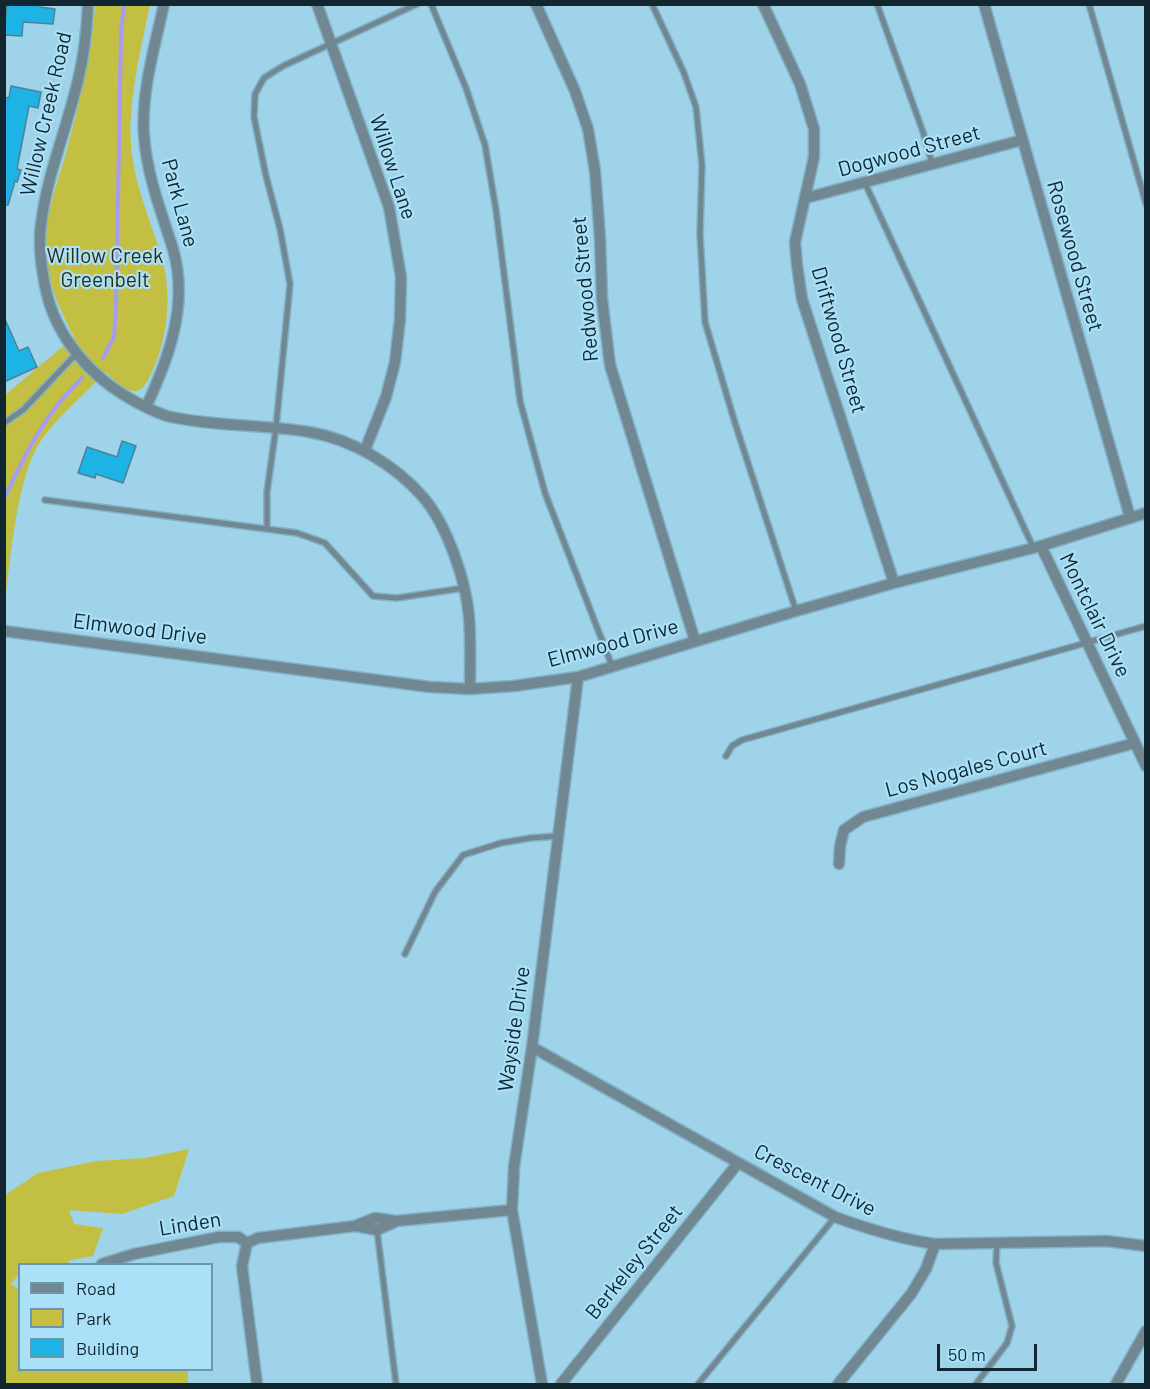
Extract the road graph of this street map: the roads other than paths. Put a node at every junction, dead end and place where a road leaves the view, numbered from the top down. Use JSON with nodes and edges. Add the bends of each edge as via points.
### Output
{"nodes":[{"id":1,"x":88,"y":4,"type":"edge"},
{"id":2,"x":164,"y":4,"type":"edge"},
{"id":3,"x":317,"y":4,"type":"edge"},
{"id":4,"x":417,"y":4,"type":"edge"},
{"id":5,"x":431,"y":4,"type":"edge"},
{"id":6,"x":536,"y":4,"type":"edge"},
{"id":7,"x":652,"y":4,"type":"edge"},
{"id":8,"x":763,"y":4,"type":"edge"},
{"id":9,"x":877,"y":4,"type":"edge"},
{"id":10,"x":984,"y":4,"type":"edge"},
{"id":11,"x":1089,"y":4,"type":"edge"},
{"id":12,"x":331,"y":44,"type":"junction"},
{"id":13,"x":1022,"y":140,"type":"junction"},
{"id":14,"x":933,"y":165,"type":"junction"},
{"id":15,"x":865,"y":183,"type":"junction"},
{"id":16,"x":806,"y":198,"type":"junction"},
{"id":17,"x":1146,"y":204,"type":"edge"},
{"id":18,"x":76,"y":354,"type":"junction"},
{"id":19,"x":146,"y":407,"type":"junction"},
{"id":20,"x":4,"y":423,"type":"edge"},
{"id":21,"x":276,"y":427,"type":"junction"},
{"id":22,"x":365,"y":450,"type":"junction"},
{"id":23,"x":45,"y":500,"type":"dead end"},
{"id":24,"x":1146,"y":513,"type":"edge"},
{"id":25,"x":1130,"y":517,"type":"junction"},
{"id":26,"x":267,"y":529,"type":"junction"},
{"id":27,"x":1037,"y":546,"type":"junction"},
{"id":28,"x":894,"y":583,"type":"junction"},
{"id":29,"x":464,"y":588,"type":"junction"},
{"id":30,"x":796,"y":611,"type":"junction"},
{"id":31,"x":1146,"y":626,"type":"edge"},
{"id":32,"x":4,"y":631,"type":"edge"},
{"id":33,"x":695,"y":641,"type":"junction"},
{"id":34,"x":1087,"y":642,"type":"junction"},
{"id":35,"x":612,"y":666,"type":"junction"},
{"id":36,"x":578,"y":677,"type":"junction"},
{"id":37,"x":470,"y":689,"type":"junction"},
{"id":38,"x":1135,"y":743,"type":"junction"},
{"id":39,"x":726,"y":756,"type":"dead end"},
{"id":40,"x":1146,"y":766,"type":"edge"},
{"id":41,"x":558,"y":836,"type":"junction"},
{"id":42,"x":839,"y":864,"type":"dead end"},
{"id":43,"x":405,"y":954,"type":"dead end"},
{"id":44,"x":532,"y":1047,"type":"junction"},
{"id":45,"x":738,"y":1163,"type":"junction"},
{"id":46,"x":512,"y":1210,"type":"junction"},
{"id":47,"x":835,"y":1217,"type":"junction"},
{"id":48,"x":396,"y":1221,"type":"junction"},
{"id":49,"x":355,"y":1226,"type":"junction"},
{"id":50,"x":377,"y":1230,"type":"junction"},
{"id":51,"x":998,"y":1242,"type":"junction"},
{"id":52,"x":247,"y":1244,"type":"junction"},
{"id":53,"x":935,"y":1244,"type":"junction"},
{"id":54,"x":1146,"y":1246,"type":"edge"},
{"id":55,"x":105,"y":1263,"type":"edge"},
{"id":56,"x":1146,"y":1332,"type":"edge"},
{"id":57,"x":257,"y":1384,"type":"edge"},
{"id":58,"x":396,"y":1384,"type":"edge"},
{"id":59,"x":542,"y":1384,"type":"edge"},
{"id":60,"x":561,"y":1384,"type":"edge"},
{"id":61,"x":698,"y":1384,"type":"edge"},
{"id":62,"x":838,"y":1384,"type":"edge"},
{"id":63,"x":976,"y":1384,"type":"edge"},
{"id":64,"x":1116,"y":1384,"type":"edge"}],
"edges":[{"from":1,"to":18,"type":"street","name":"Willow Creek Road","via":[[79,78],[40,226],[46,288],[56,321]]},
{"from":2,"to":19,"type":"street","name":"Park Lane","via":[[146,96],[144,134],[149,172],[173,251],[178,286],[176,326],[163,370]]},
{"from":3,"to":12,"type":"street","name":"Willow Lane"},
{"from":4,"to":12,"type":"lane"},
{"from":5,"to":35,"type":"lane","via":[[485,145],[520,401],[545,493]]},
{"from":6,"to":33,"type":"street","name":"Redwood Street","via":[[588,129],[595,171],[610,365]]},
{"from":7,"to":30,"type":"lane","via":[[696,107],[702,165],[700,234],[705,322]]},
{"from":8,"to":16,"type":"street","name":"Driftwood Street","via":[[800,84],[814,129],[814,157]]},
{"from":9,"to":14,"type":"lane"},
{"from":10,"to":13,"type":"street","name":"Rosewood Street"},
{"from":11,"to":17,"type":"lane"},
{"from":12,"to":21,"type":"lane","via":[[264,78],[255,94],[254,117],[290,284]]},
{"from":12,"to":22,"type":"street","name":"Willow Lane","via":[[389,207],[401,277],[395,362]]},
{"from":13,"to":14,"type":"street","name":"Dogwood Street"},
{"from":13,"to":25,"type":"street","name":"Rosewood Street"},
{"from":14,"to":15,"type":"street","name":"Dogwood Street"},
{"from":15,"to":16,"type":"street","name":"Dogwood Street"},
{"from":15,"to":27,"type":"lane"},
{"from":16,"to":28,"type":"street","name":"Driftwood Street","via":[[795,242],[802,299]]},
{"from":18,"to":19,"type":"street","name":"Willow Creek Road","via":[[104,382]]},
{"from":18,"to":20,"type":"lane","via":[[23,410]]},
{"from":19,"to":21,"type":"street","name":"Willow Creek Road","via":[[198,422]]},
{"from":21,"to":22,"type":"street","name":"Willow Creek Road","via":[[312,432]]},
{"from":21,"to":26,"type":"lane","via":[[267,492]]},
{"from":22,"to":29,"type":"street","name":"Willow Creek Road","via":[[424,498],[440,524]]},
{"from":23,"to":26,"type":"lane"},
{"from":24,"to":25,"type":"street","name":"Elmwood Drive"},
{"from":25,"to":27,"type":"street","name":"Elmwood Drive"},
{"from":26,"to":29,"type":"lane","via":[[297,533],[325,543],[373,596],[397,598]]},
{"from":27,"to":28,"type":"street","name":"Elmwood Drive"},
{"from":27,"to":34,"type":"street","name":"Montclair Drive"},
{"from":28,"to":30,"type":"street","name":"Elmwood Drive"},
{"from":29,"to":37,"type":"street","name":"Willow Creek Road","via":[[469,615]]},
{"from":30,"to":33,"type":"street","name":"Elmwood Drive"},
{"from":31,"to":34,"type":"lane"},
{"from":32,"to":37,"type":"street","name":"Elmwood Drive"},
{"from":33,"to":35,"type":"street","name":"Elmwood Drive"},
{"from":34,"to":38,"type":"street","name":"Montclair Drive"},
{"from":34,"to":39,"type":"lane","via":[[742,740]]},
{"from":35,"to":36,"type":"street","name":"Elmwood Drive"},
{"from":36,"to":37,"type":"street","name":"Elmwood Drive"},
{"from":36,"to":41,"type":"street","name":"Wayside Drive"},
{"from":38,"to":40,"type":"street","name":"Montclair Drive"},
{"from":38,"to":42,"type":"street","name":"Los Nogales Court","via":[[863,817],[844,830]]},
{"from":41,"to":43,"type":"lane","via":[[501,843],[463,855],[435,892]]},
{"from":41,"to":44,"type":"street","name":"Wayside Drive"},
{"from":44,"to":45,"type":"street","name":"Crescent Drive"},
{"from":44,"to":46,"type":"street","name":"Wayside Drive","via":[[514,1167]]},
{"from":45,"to":47,"type":"street","name":"Crescent Drive"},
{"from":45,"to":60,"type":"street","name":"Berkeley Street"},
{"from":46,"to":48,"type":"street","name":"Linden"},
{"from":46,"to":59,"type":"street","name":"Wayside Drive"},
{"from":47,"to":53,"type":"street","name":"Crescent Drive","via":[[872,1231]]},
{"from":47,"to":61,"type":"lane"},
{"from":48,"to":49,"type":"street","name":"Linden","via":[[375,1218]]},
{"from":48,"to":50,"type":"street","name":"Linden"},
{"from":49,"to":50,"type":"street","name":"Linden"},
{"from":49,"to":52,"type":"street","name":"Linden","via":[[258,1238]]},
{"from":50,"to":58,"type":"lane"},
{"from":51,"to":53,"type":"street","name":"Crescent Drive"},
{"from":51,"to":54,"type":"street","name":"Crescent Drive","via":[[1107,1241]]},
{"from":51,"to":63,"type":"lane","via":[[996,1263],[1012,1326],[1006,1343]]},
{"from":52,"to":55,"type":"street","name":"Linden","via":[[238,1237],[219,1237]]},
{"from":52,"to":57,"type":"street","via":[[242,1266]]},
{"from":53,"to":62,"type":"street","via":[[911,1294]]},
{"from":56,"to":64,"type":"street"}]}
